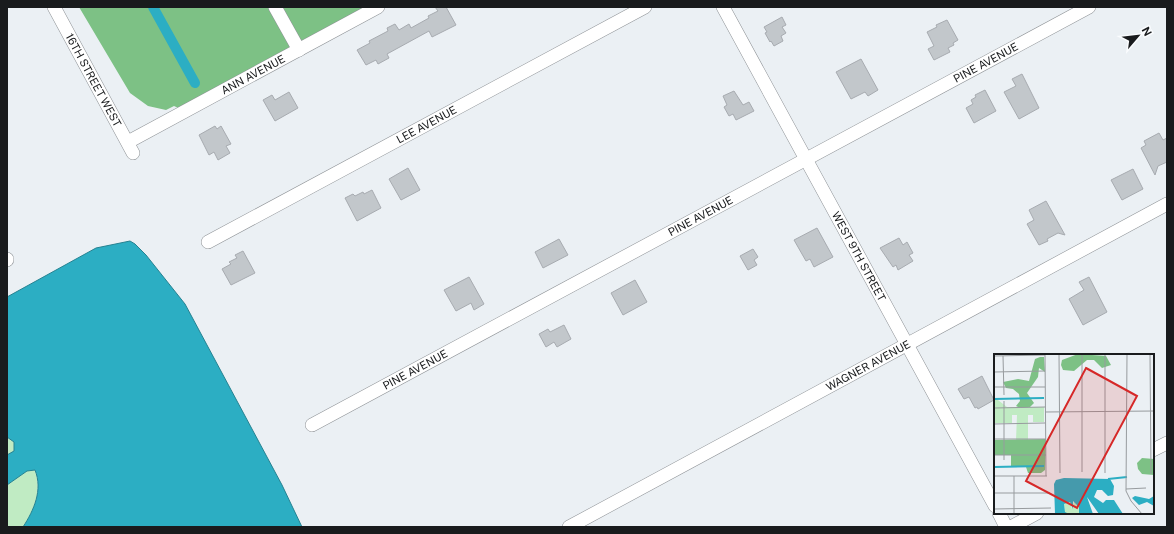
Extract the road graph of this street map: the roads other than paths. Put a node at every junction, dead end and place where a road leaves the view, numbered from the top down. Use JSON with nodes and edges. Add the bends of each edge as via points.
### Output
{"nodes":[{"id":1,"x":54,"y":7,"type":"edge"},
{"id":2,"x":275,"y":7,"type":"edge"},
{"id":3,"x":378,"y":7,"type":"edge"},
{"id":4,"x":645,"y":7,"type":"edge"},
{"id":5,"x":723,"y":7,"type":"edge"},
{"id":6,"x":1089,"y":7,"type":"edge"},
{"id":7,"x":299,"y":50,"type":"junction"},
{"id":8,"x":131,"y":148,"type":"joint"},
{"id":9,"x":806,"y":159,"type":"junction"},
{"id":10,"x":1167,"y":204,"type":"edge"},
{"id":11,"x":208,"y":242,"type":"dead end"},
{"id":12,"x":906,"y":345,"type":"junction"},
{"id":13,"x":312,"y":425,"type":"dead end"},
{"id":14,"x":1167,"y":443,"type":"edge"},
{"id":15,"x":1154,"y":450,"type":"edge"},
{"id":16,"x":994,"y":504,"type":"edge"},
{"id":17,"x":1000,"y":514,"type":"edge"},
{"id":18,"x":1035,"y":514,"type":"edge"},
{"id":19,"x":569,"y":527,"type":"edge"},
{"id":20,"x":1006,"y":527,"type":"edge"},
{"id":21,"x":1011,"y":527,"type":"edge"}],
"edges":[{"from":1,"to":8,"type":"street","name":"16TH STREET WEST"},
{"from":2,"to":7,"type":"street"},
{"from":3,"to":7,"type":"street","name":"ANN AVENUE"},
{"from":4,"to":11,"type":"street","name":"LEE AVENUE"},
{"from":5,"to":9,"type":"street","name":"WEST 9TH STREET"},
{"from":6,"to":9,"type":"street","name":"PINE AVENUE"},
{"from":7,"to":8,"type":"street","name":"ANN AVENUE"},
{"from":9,"to":12,"type":"street","name":"WEST 9TH STREET"},
{"from":9,"to":13,"type":"street","name":"PINE AVENUE"},
{"from":10,"to":12,"type":"street","name":"WAGNER AVENUE"},
{"from":12,"to":16,"type":"street","name":"WEST 9TH STREET"},
{"from":12,"to":19,"type":"street","name":"WAGNER AVENUE"},
{"from":14,"to":15,"type":"street"},
{"from":17,"to":20,"type":"street"},
{"from":18,"to":21,"type":"street"}]}
